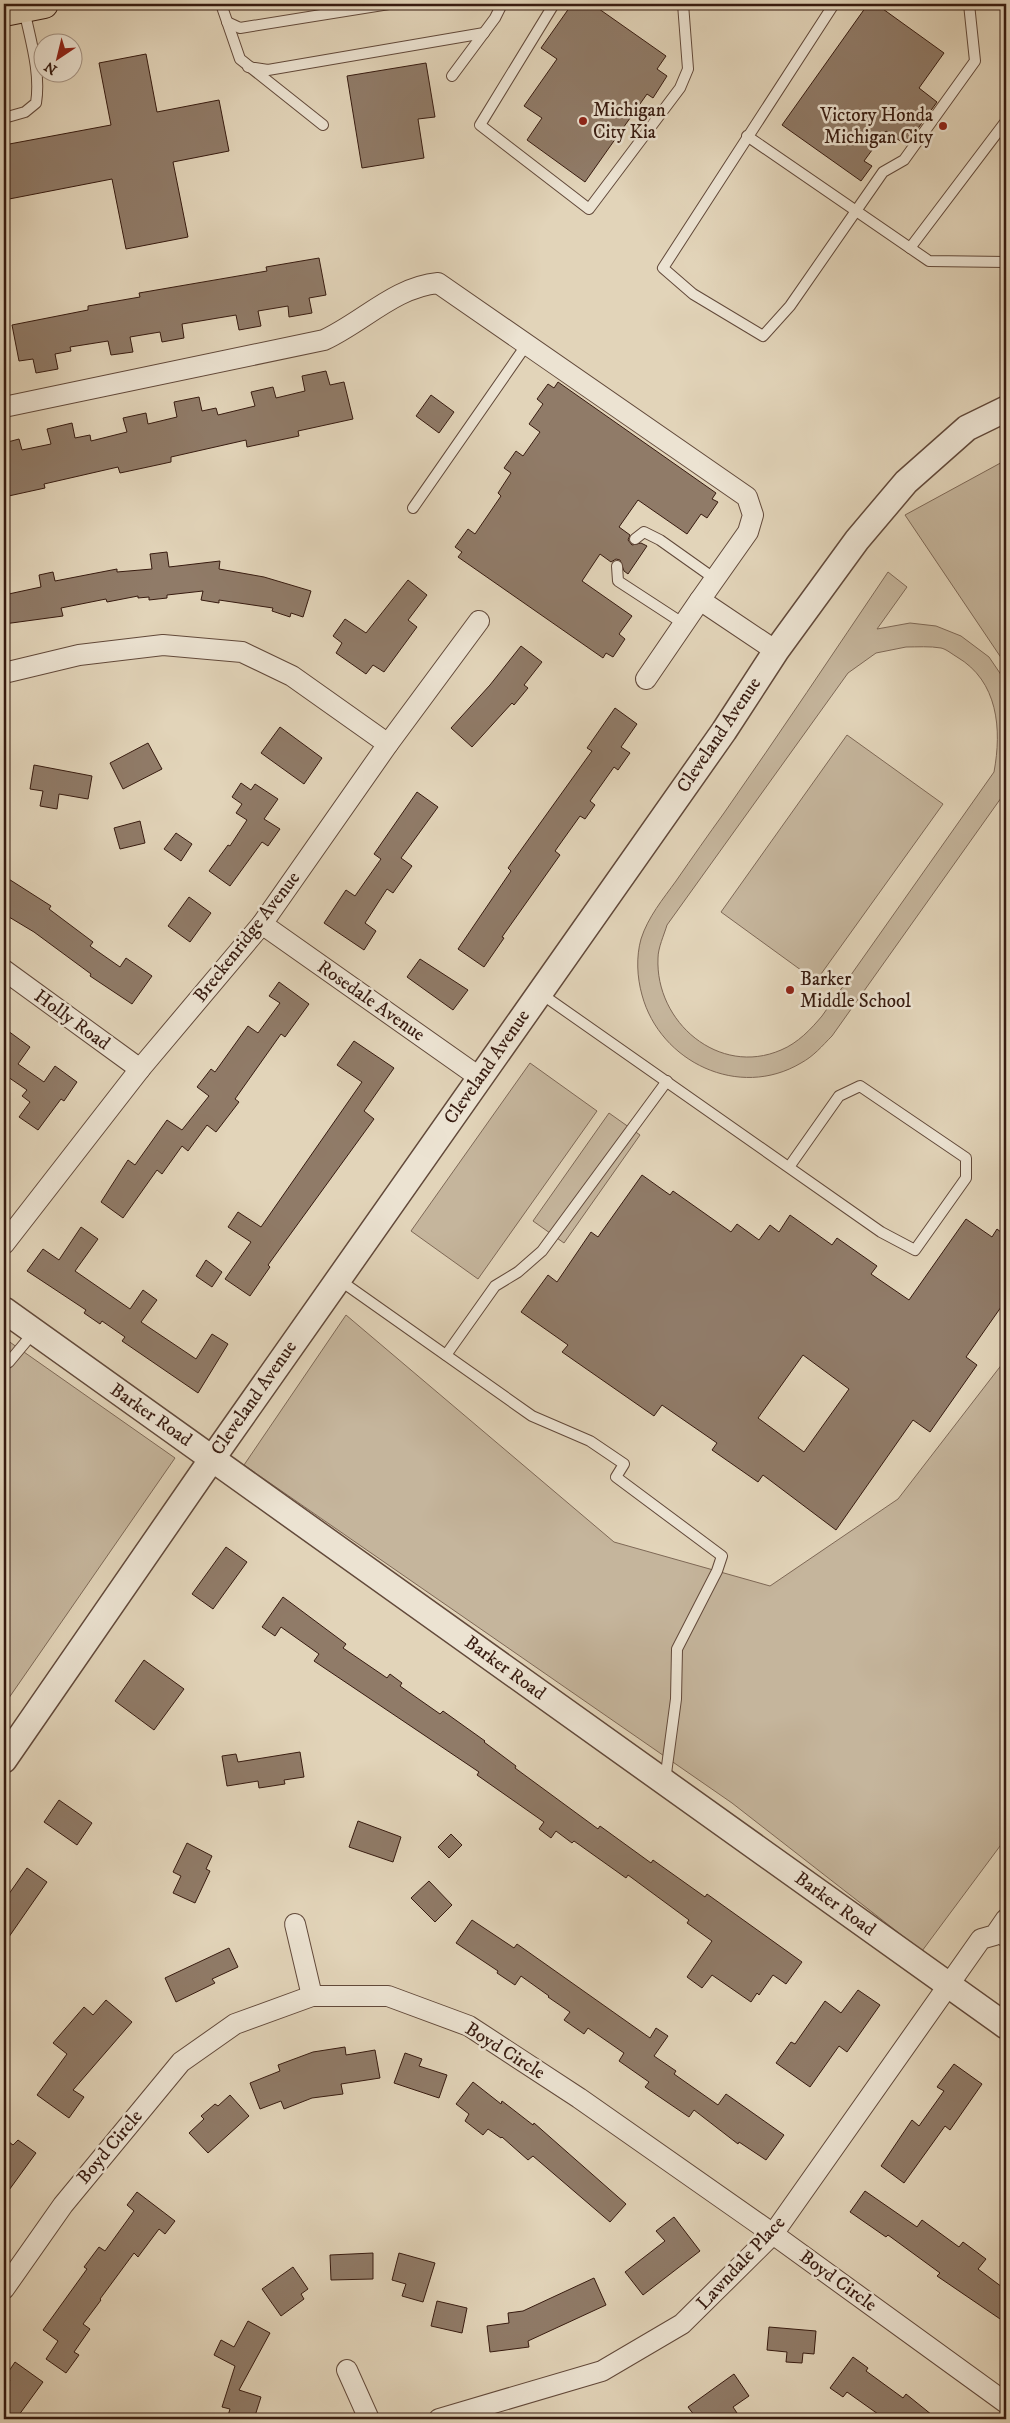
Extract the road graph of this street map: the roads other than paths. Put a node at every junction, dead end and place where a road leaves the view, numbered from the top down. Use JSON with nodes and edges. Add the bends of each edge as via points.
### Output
{"nodes":[{"id":1,"x":220,"y":4,"type":"edge"},
{"id":2,"x":389,"y":4,"type":"edge"},
{"id":3,"x":502,"y":4,"type":"edge"},
{"id":4,"x":554,"y":4,"type":"edge"},
{"id":5,"x":683,"y":4,"type":"edge"},
{"id":6,"x":834,"y":4,"type":"edge"},
{"id":7,"x":969,"y":4,"type":"edge"},
{"id":8,"x":24,"y":8,"type":"edge"},
{"id":9,"x":227,"y":22,"type":"junction"},
{"id":10,"x":484,"y":33,"type":"junction"},
{"id":11,"x":248,"y":67,"type":"junction"},
{"id":12,"x":452,"y":76,"type":"dead end"},
{"id":13,"x":4,"y":118,"type":"edge"},
{"id":14,"x":1006,"y":121,"type":"edge"},
{"id":15,"x":323,"y":125,"type":"dead end"},
{"id":16,"x":746,"y":136,"type":"junction"},
{"id":17,"x":856,"y":211,"type":"junction"},
{"id":18,"x":910,"y":248,"type":"junction"},
{"id":19,"x":1006,"y":262,"type":"edge"},
{"id":20,"x":527,"y":344,"type":"junction"},
{"id":21,"x":4,"y":407,"type":"edge"},
{"id":22,"x":1006,"y":409,"type":"edge"},
{"id":23,"x":413,"y":508,"type":"dead end"},
{"id":24,"x":636,"y":538,"type":"dead end"},
{"id":25,"x":617,"y":566,"type":"dead end"},
{"id":26,"x":715,"y":579,"type":"junction"},
{"id":27,"x":700,"y":600,"type":"junction"},
{"id":28,"x":479,"y":621,"type":"dead end"},
{"id":29,"x":684,"y":624,"type":"junction"},
{"id":30,"x":776,"y":651,"type":"junction"},
{"id":31,"x":4,"y":674,"type":"edge"},
{"id":32,"x":646,"y":679,"type":"dead end"},
{"id":33,"x":388,"y":744,"type":"junction"},
{"id":34,"x":262,"y":924,"type":"junction"},
{"id":35,"x":4,"y":970,"type":"edge"},
{"id":36,"x":540,"y":992,"type":"junction"},
{"id":37,"x":140,"y":1069,"type":"junction"},
{"id":38,"x":480,"y":1078,"type":"junction"},
{"id":39,"x":667,"y":1081,"type":"junction"},
{"id":40,"x":789,"y":1167,"type":"junction"},
{"id":41,"x":4,"y":1244,"type":"edge"},
{"id":42,"x":338,"y":1279,"type":"junction"},
{"id":43,"x":4,"y":1310,"type":"edge"},
{"id":44,"x":34,"y":1332,"type":"junction"},
{"id":45,"x":446,"y":1355,"type":"junction"},
{"id":46,"x":4,"y":1365,"type":"edge"},
{"id":47,"x":212,"y":1459,"type":"junction"},
{"id":48,"x":4,"y":1760,"type":"edge"},
{"id":49,"x":664,"y":1782,"type":"junction"},
{"id":50,"x":295,"y":1924,"type":"dead end"},
{"id":51,"x":1003,"y":1933,"type":"edge"},
{"id":52,"x":948,"y":1985,"type":"junction"},
{"id":53,"x":312,"y":1996,"type":"junction"},
{"id":54,"x":1006,"y":2026,"type":"edge"},
{"id":55,"x":773,"y":2234,"type":"junction"},
{"id":56,"x":4,"y":2289,"type":"edge"},
{"id":57,"x":347,"y":2370,"type":"dead end"},
{"id":58,"x":1006,"y":2403,"type":"edge"},
{"id":59,"x":369,"y":2419,"type":"edge"},
{"id":60,"x":440,"y":2419,"type":"edge"}],
"edges":[{"from":1,"to":9,"type":"lane"},
{"from":2,"to":9,"type":"lane","via":[[240,28]]},
{"from":3,"to":10,"type":"lane"},
{"from":4,"to":5,"type":"lane","via":[[480,125],[589,209],[680,88],[688,68]]},
{"from":6,"to":16,"type":"lane"},
{"from":7,"to":17,"type":"lane","via":[[975,61],[904,160],[883,172]]},
{"from":8,"to":13,"type":"lane","via":[[35,64],[36,103],[24,112]]},
{"from":9,"to":11,"type":"lane","via":[[240,59]]},
{"from":10,"to":11,"type":"lane","via":[[268,70]]},
{"from":10,"to":12,"type":"lane"},
{"from":11,"to":15,"type":"lane"},
{"from":14,"to":18,"type":"lane"},
{"from":16,"to":17,"type":"lane"},
{"from":16,"to":17,"type":"lane","via":[[663,268],[693,294],[763,336],[790,306]]},
{"from":17,"to":18,"type":"lane"},
{"from":18,"to":19,"type":"lane","via":[[929,261]]},
{"from":20,"to":21,"type":"street","via":[[438,283],[421,285],[404,291],[346,330],[324,340]]},
{"from":20,"to":23,"type":"lane"},
{"from":20,"to":26,"type":"street","via":[[748,497],[753,515],[748,532]]},
{"from":22,"to":30,"type":"street","name":"Cleveland Avenue","via":[[967,428],[906,482],[857,540]]},
{"from":24,"to":26,"type":"lane","via":[[644,532],[660,540]]},
{"from":25,"to":29,"type":"lane","via":[[618,581]]},
{"from":26,"to":27,"type":"street"},
{"from":27,"to":29,"type":"street"},
{"from":27,"to":30,"type":"street"},
{"from":28,"to":33,"type":"street","name":"Breckenridge Avenue"},
{"from":29,"to":32,"type":"street"},
{"from":30,"to":36,"type":"street","name":"Cleveland Avenue","via":[[724,731]]},
{"from":31,"to":33,"type":"street","via":[[79,655],[163,645],[242,652],[292,676]]},
{"from":33,"to":34,"type":"street","name":"Breckenridge Avenue"},
{"from":34,"to":37,"type":"street","name":"Breckenridge Avenue"},
{"from":34,"to":38,"type":"street","name":"Rosedale Avenue"},
{"from":35,"to":37,"type":"street","name":"Holly Road"},
{"from":36,"to":38,"type":"street","name":"Cleveland Avenue"},
{"from":36,"to":39,"type":"lane"},
{"from":37,"to":41,"type":"street","name":"Breckenridge Avenue"},
{"from":38,"to":42,"type":"street","name":"Cleveland Avenue"},
{"from":39,"to":40,"type":"lane"},
{"from":39,"to":45,"type":"lane","via":[[542,1251],[518,1272],[495,1286]]},
{"from":40,"to":40,"type":"lane","via":[[881,1232],[915,1250],[966,1178],[966,1158],[860,1086],[838,1096]]},
{"from":42,"to":45,"type":"lane"},
{"from":42,"to":47,"type":"street","name":"Cleveland Avenue"},
{"from":43,"to":44,"type":"street","name":"Barker Road"},
{"from":44,"to":46,"type":"lane"},
{"from":44,"to":47,"type":"street","name":"Barker Road"},
{"from":45,"to":49,"type":"lane","via":[[532,1416],[590,1441],[624,1464],[616,1477],[722,1556],[677,1649],[676,1699]]},
{"from":47,"to":48,"type":"street","name":"Cleveland Avenue"},
{"from":47,"to":49,"type":"street","name":"Barker Road"},
{"from":49,"to":52,"type":"street","name":"Barker Road"},
{"from":50,"to":53,"type":"street"},
{"from":51,"to":52,"type":"street","name":"Lawndale Place","via":[[981,1939]]},
{"from":52,"to":54,"type":"street","name":"Barker Road"},
{"from":52,"to":55,"type":"street","name":"Lawndale Place"},
{"from":53,"to":55,"type":"street","name":"Boyd Circle","via":[[388,1996],[469,2026]]},
{"from":53,"to":56,"type":"street","name":"Boyd Circle","via":[[235,2024],[181,2062],[62,2205]]},
{"from":55,"to":58,"type":"street","name":"Boyd Circle"},
{"from":55,"to":60,"type":"street","name":"Lawndale Place","via":[[682,2324],[602,2371]]},
{"from":57,"to":59,"type":"street"}]}
